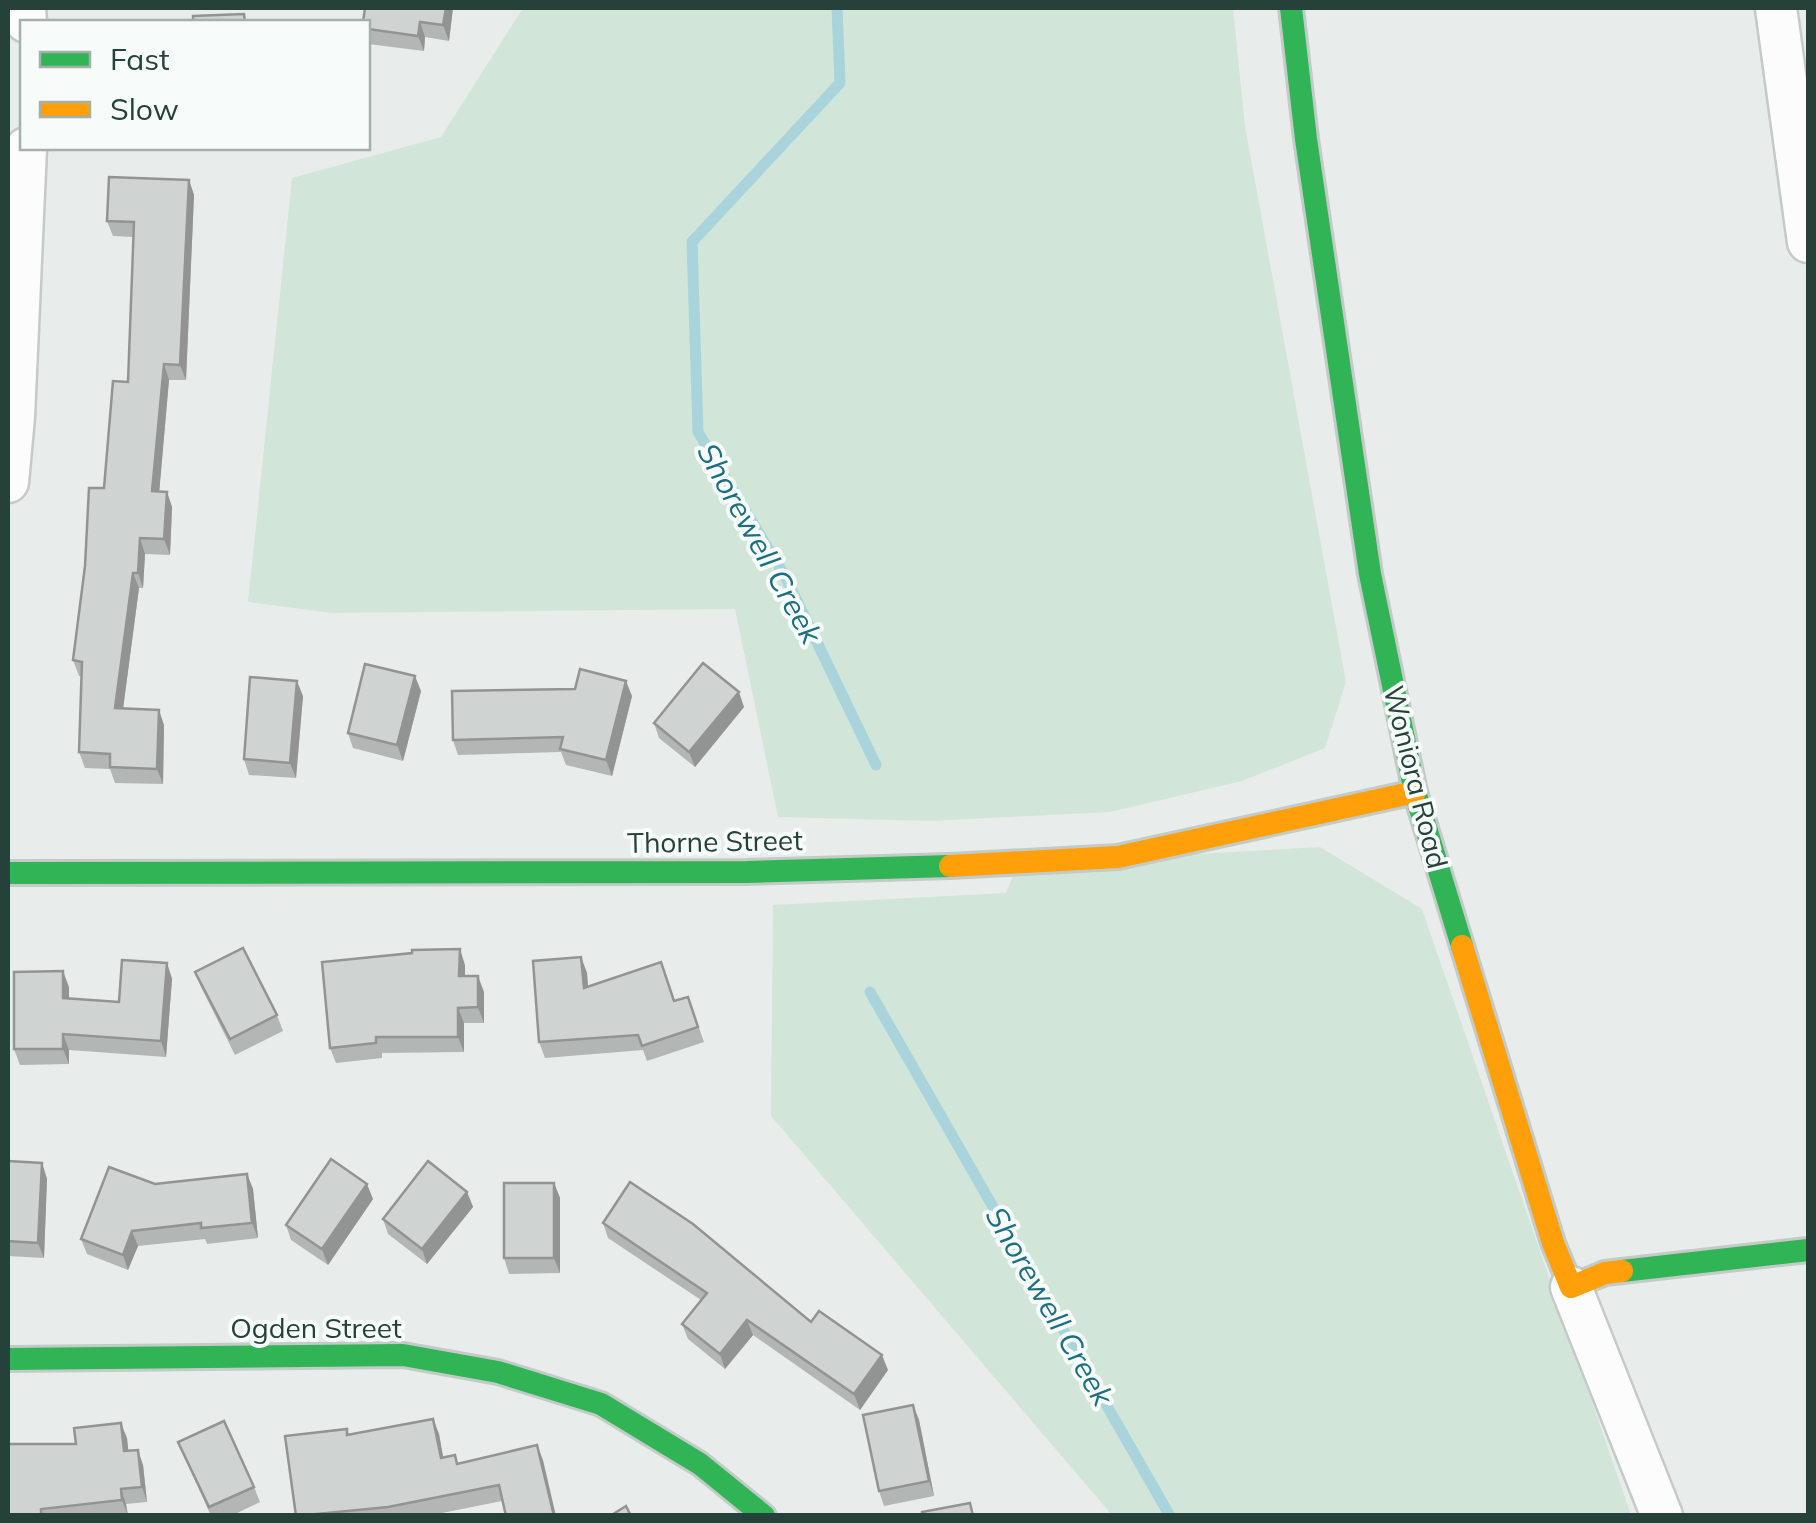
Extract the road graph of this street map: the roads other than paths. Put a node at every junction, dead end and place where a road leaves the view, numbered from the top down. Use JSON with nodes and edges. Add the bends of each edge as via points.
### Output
{"nodes":[{"id":1,"x":1291,"y":8,"type":"edge"},
{"id":2,"x":1776,"y":8,"type":"edge"},
{"id":3,"x":26,"y":150,"type":"edge"},
{"id":4,"x":1808,"y":242,"type":"edge"},
{"id":5,"x":11,"y":417,"type":"edge"},
{"id":6,"x":8,"y":482,"type":"edge"},
{"id":7,"x":1415,"y":792,"type":"junction"},
{"id":8,"x":8,"y":873,"type":"edge"},
{"id":9,"x":1808,"y":1250,"type":"edge"},
{"id":10,"x":1571,"y":1287,"type":"junction"},
{"id":11,"x":8,"y":1359,"type":"edge"},
{"id":12,"x":764,"y":1516,"type":"edge"},
{"id":13,"x":1662,"y":1516,"type":"edge"}],
"edges":[{"from":1,"to":7,"type":"street","name":"Woniora Road","via":[[1370,574]]},
{"from":2,"to":4,"type":"street"},
{"from":3,"to":5,"type":"street"},
{"from":5,"to":6,"type":"street"},
{"from":7,"to":8,"type":"street","name":"Thorne Street","via":[[1118,857],[1018,864],[747,872]]},
{"from":7,"to":10,"type":"street","name":"Woniora Road","via":[[1535,1190]]},
{"from":9,"to":10,"type":"street","via":[[1605,1273]]},
{"from":10,"to":13,"type":"street","name":"Woniora Road"},
{"from":11,"to":12,"type":"street","name":"Ogden Street","via":[[403,1355],[498,1372],[601,1404],[700,1464]]}]}
